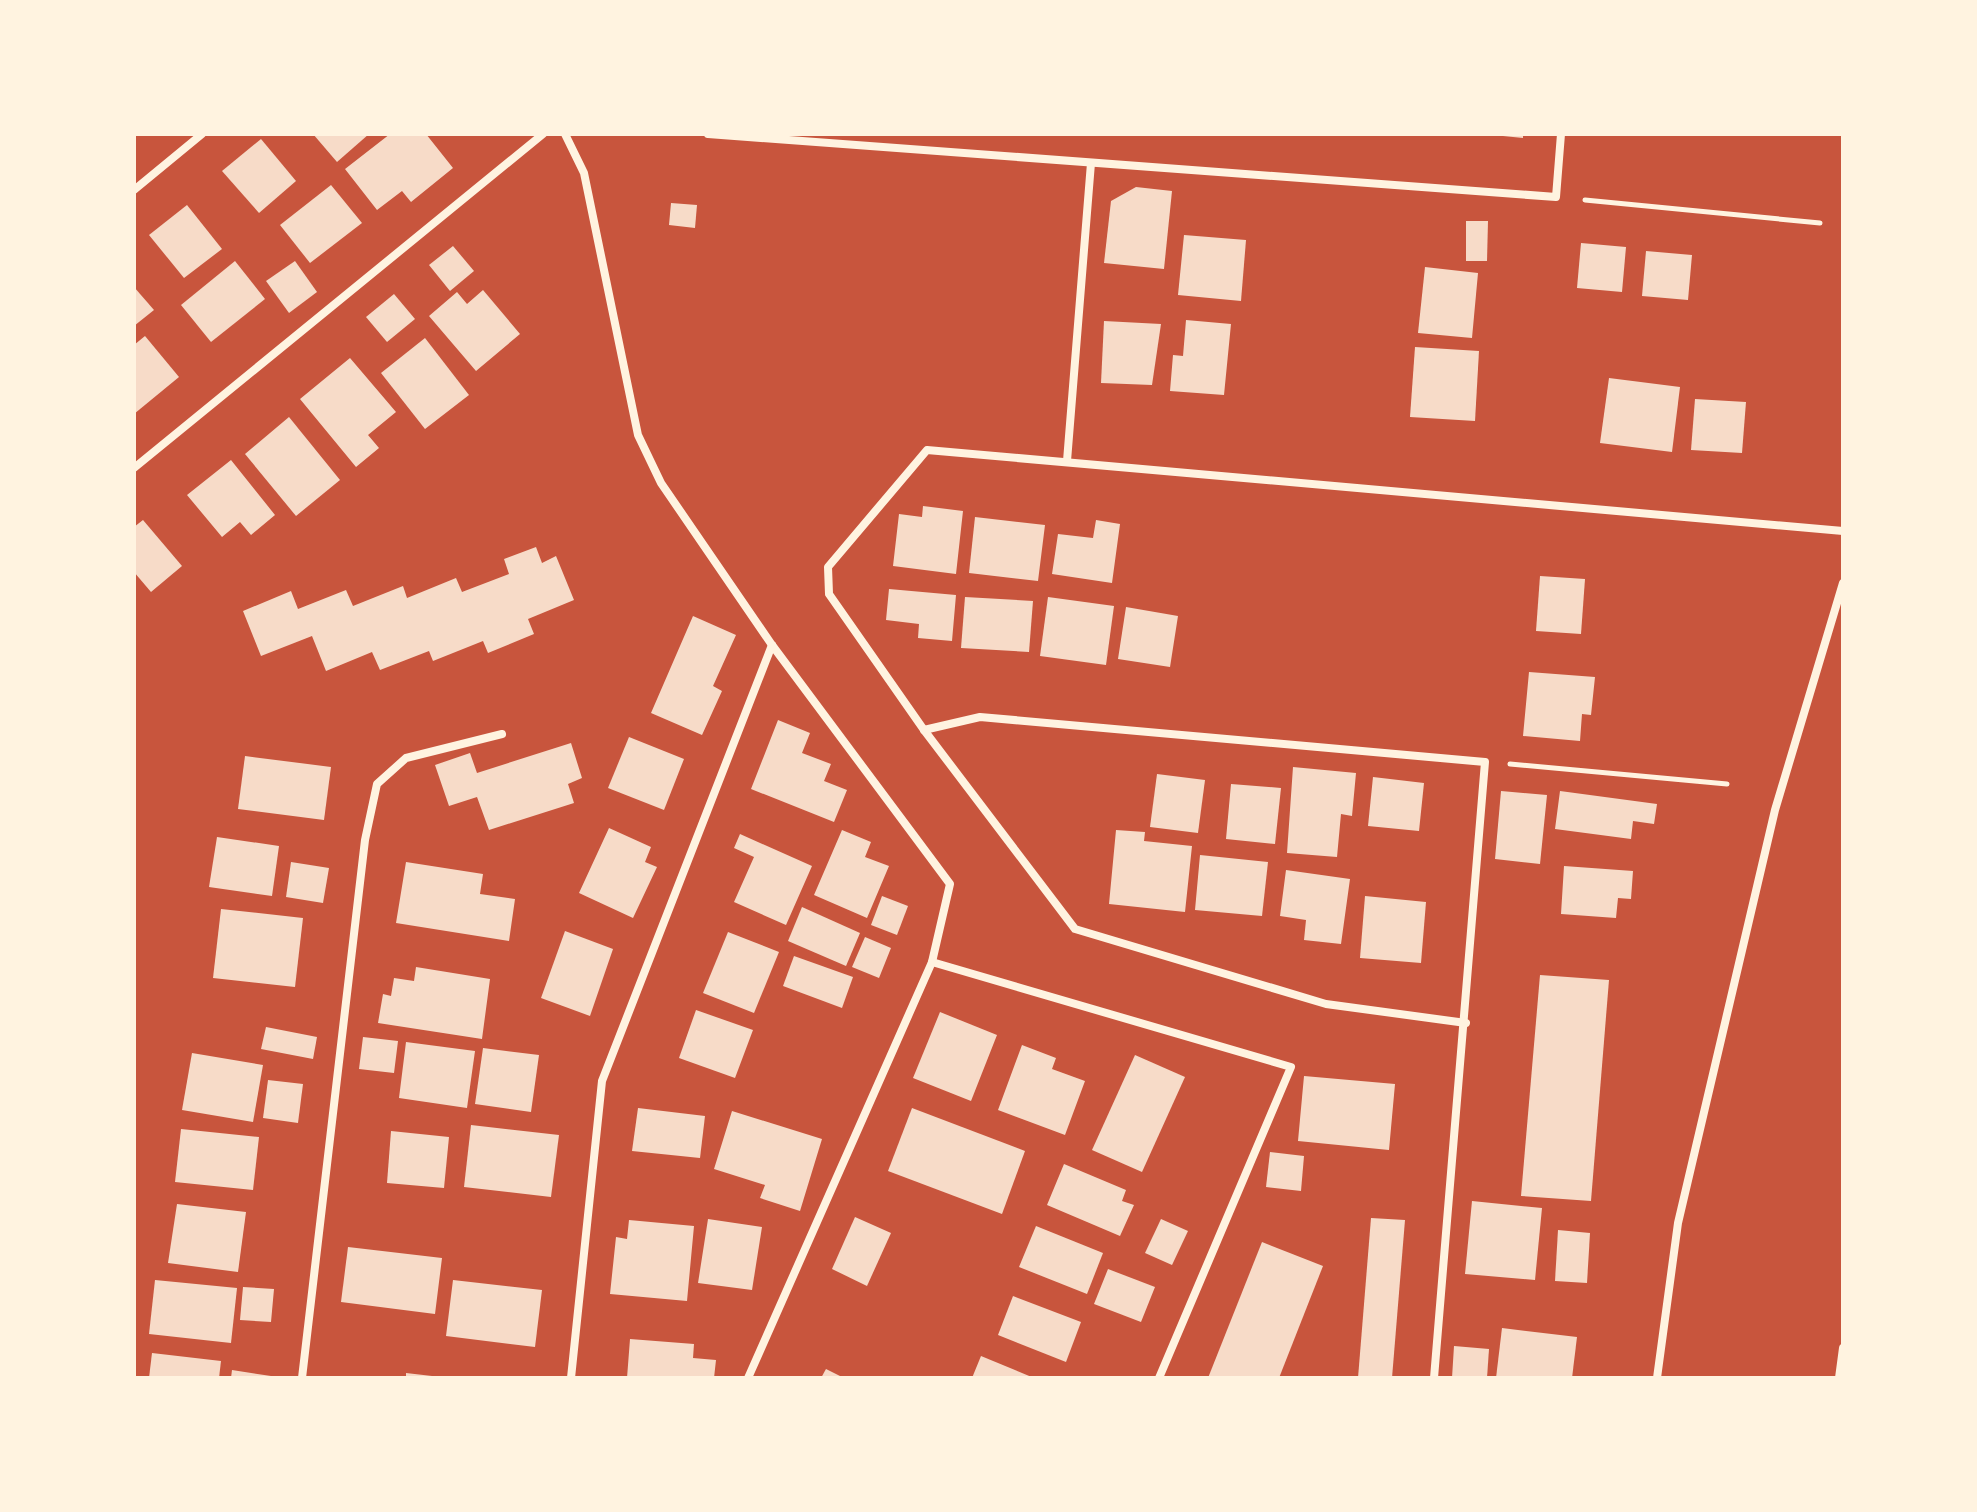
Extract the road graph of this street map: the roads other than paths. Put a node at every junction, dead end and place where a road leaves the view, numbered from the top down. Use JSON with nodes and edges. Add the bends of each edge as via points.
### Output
{"nodes":[{"id":1,"x":202,"y":134,"type":"edge"},
{"id":2,"x":543,"y":134,"type":"edge"},
{"id":3,"x":565,"y":134,"type":"edge"},
{"id":4,"x":708,"y":134,"type":"edge"},
{"id":5,"x":1561,"y":134,"type":"edge"},
{"id":6,"x":807,"y":138,"type":"edge"},
{"id":7,"x":1091,"y":163,"type":"junction"},
{"id":8,"x":134,"y":190,"type":"edge"},
{"id":9,"x":1067,"y":461,"type":"junction"},
{"id":10,"x":134,"y":468,"type":"edge"},
{"id":11,"x":1843,"y":531,"type":"edge"},
{"id":12,"x":1843,"y":583,"type":"edge"},
{"id":13,"x":772,"y":645,"type":"junction"},
{"id":14,"x":924,"y":730,"type":"junction"},
{"id":15,"x":502,"y":734,"type":"dead end"},
{"id":16,"x":932,"y":962,"type":"junction"},
{"id":17,"x":1466,"y":1023,"type":"junction"},
{"id":18,"x":1843,"y":1348,"type":"edge"},
{"id":19,"x":302,"y":1378,"type":"edge"},
{"id":20,"x":571,"y":1378,"type":"edge"},
{"id":21,"x":748,"y":1378,"type":"edge"},
{"id":22,"x":1159,"y":1378,"type":"edge"},
{"id":23,"x":1434,"y":1378,"type":"edge"},
{"id":24,"x":1657,"y":1378,"type":"edge"},
{"id":25,"x":1839,"y":1378,"type":"edge"}],
"edges":[{"from":1,"to":8,"type":"street"},
{"from":2,"to":10,"type":"street"},
{"from":3,"to":13,"type":"street","via":[[584,173],[638,435],[661,483]]},
{"from":4,"to":6,"type":"street"},
{"from":5,"to":7,"type":"street","via":[[1556,197]]},
{"from":6,"to":7,"type":"street"},
{"from":7,"to":9,"type":"street"},
{"from":9,"to":11,"type":"street"},
{"from":9,"to":14,"type":"street","via":[[927,450],[828,567],[829,594]]},
{"from":12,"to":24,"type":"street","via":[[1775,810],[1678,1223]]},
{"from":13,"to":16,"type":"street","via":[[950,884]]},
{"from":13,"to":20,"type":"street","via":[[602,1081]]},
{"from":14,"to":17,"type":"street","via":[[1075,929],[1326,1004]]},
{"from":14,"to":17,"type":"street","via":[[980,717],[1485,762]]},
{"from":15,"to":19,"type":"street","via":[[406,758],[377,784],[363,856]]},
{"from":16,"to":21,"type":"street"},
{"from":16,"to":22,"type":"street","via":[[1291,1067]]},
{"from":17,"to":23,"type":"street"},
{"from":18,"to":25,"type":"street"}]}
